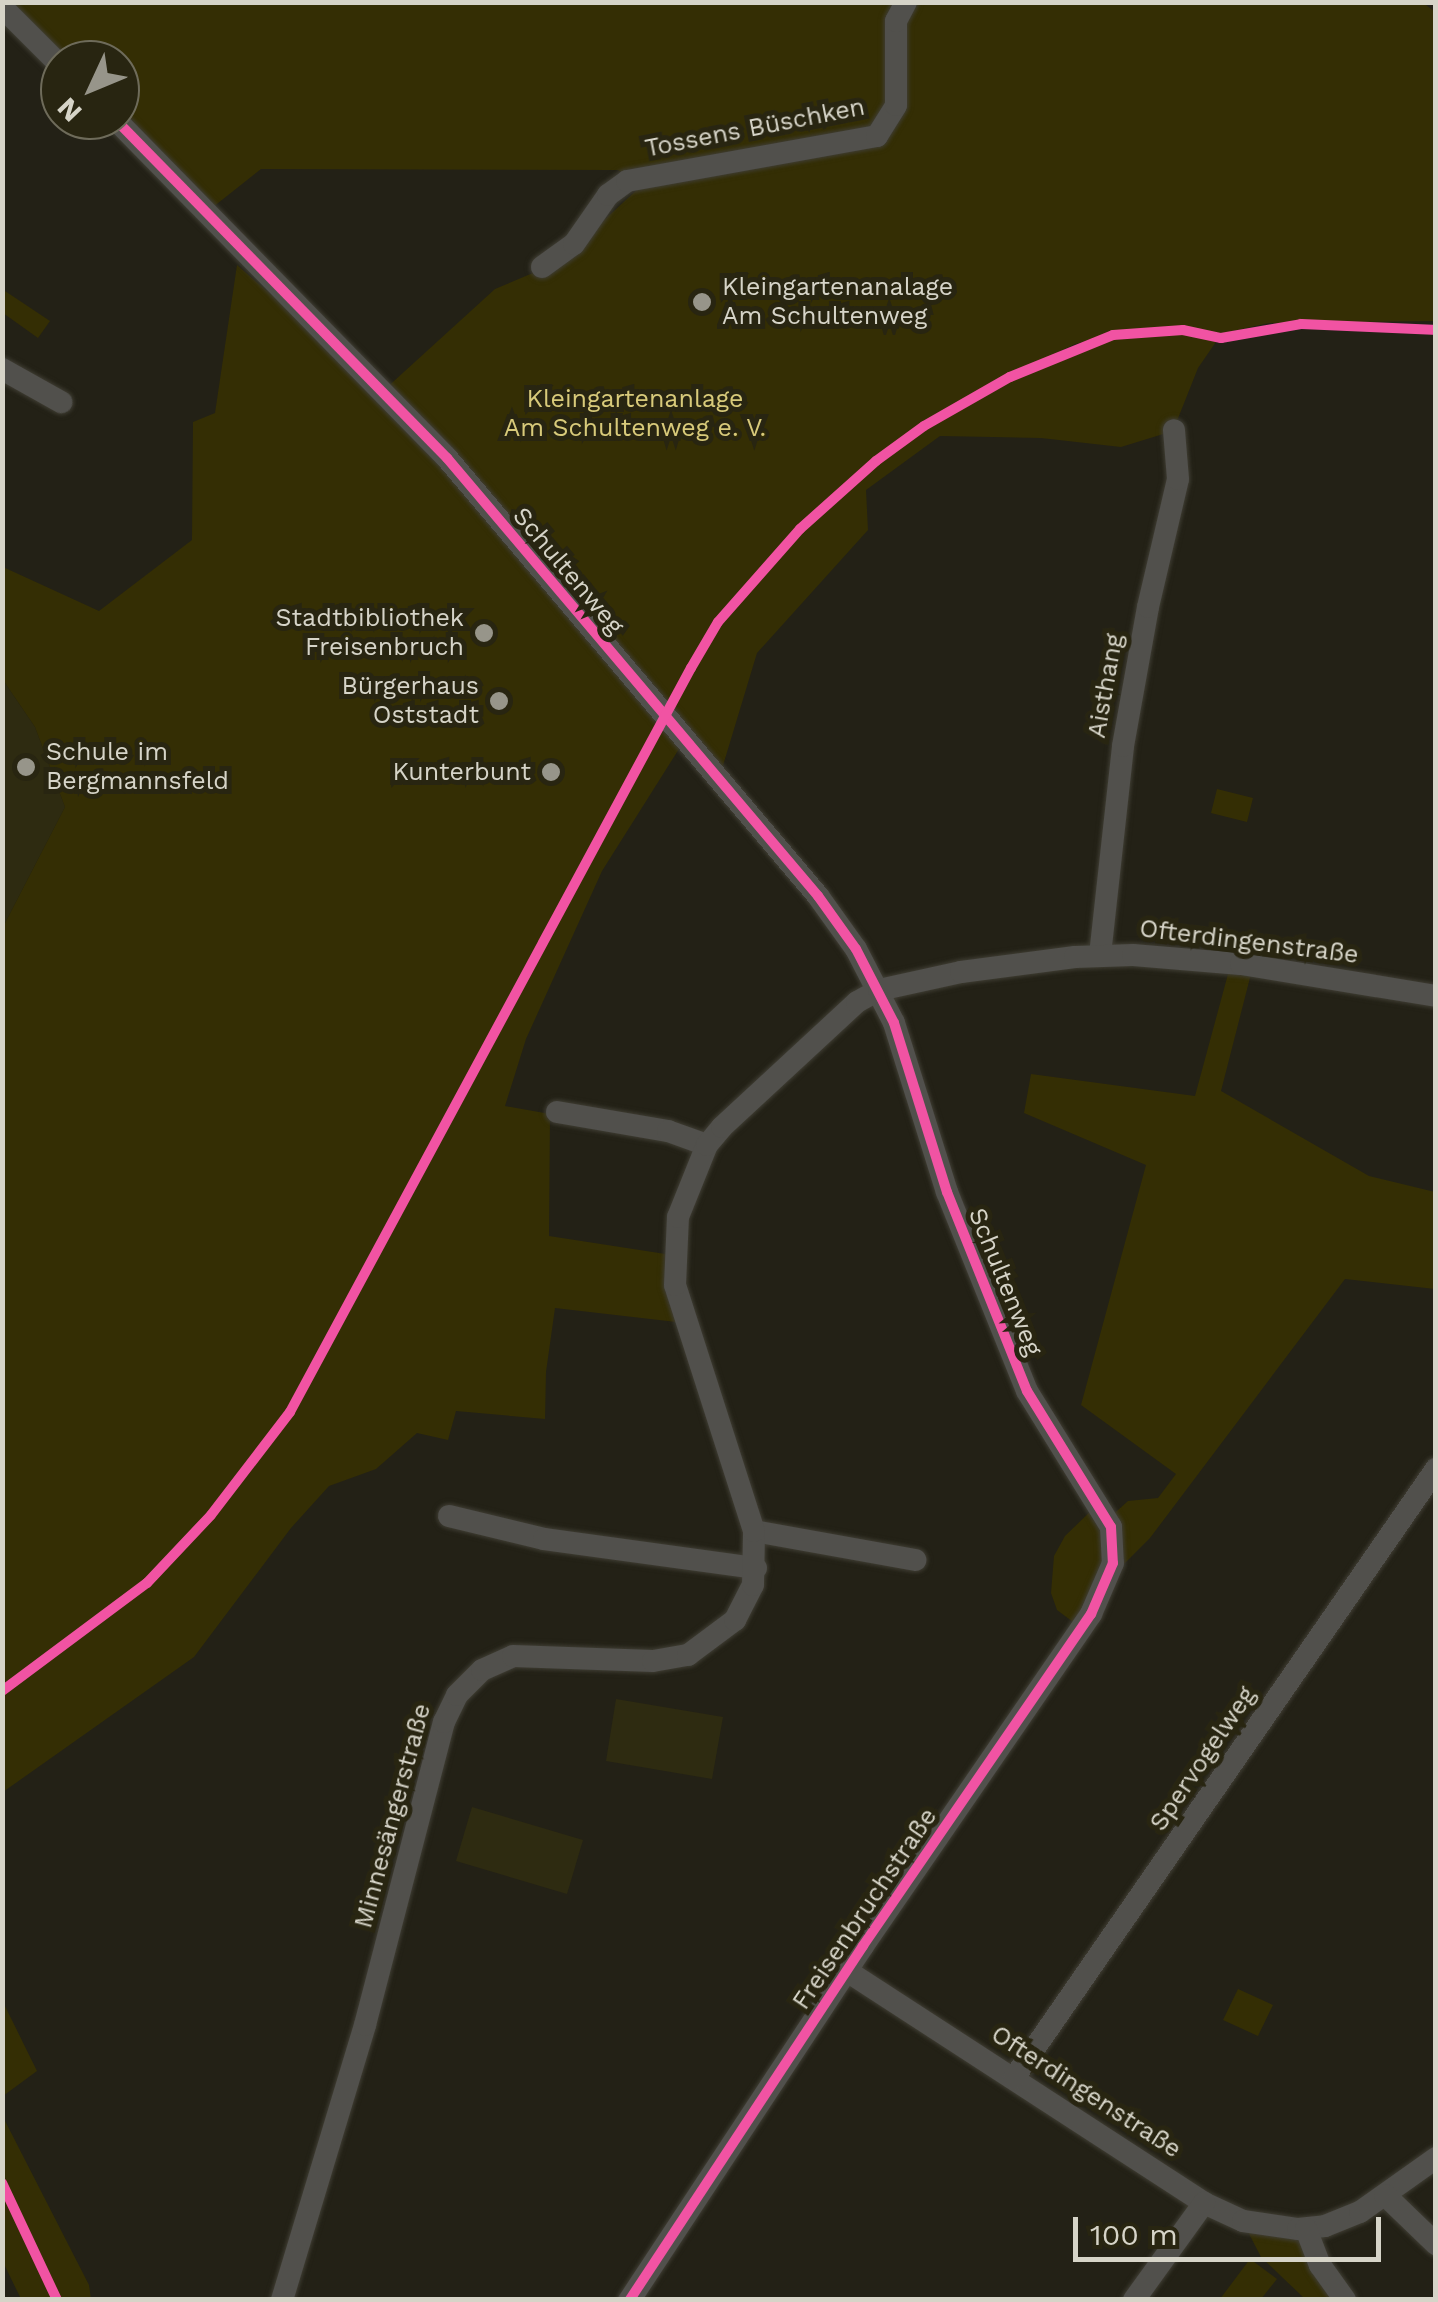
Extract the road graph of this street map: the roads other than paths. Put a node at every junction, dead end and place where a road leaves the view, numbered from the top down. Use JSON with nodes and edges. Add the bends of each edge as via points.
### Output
{"nodes":[{"id":1,"x":906,"y":2,"type":"edge"},
{"id":2,"x":2,"y":8,"type":"edge"},
{"id":3,"x":40,"y":45,"type":"edge"},
{"id":4,"x":136,"y":140,"type":"edge"},
{"id":5,"x":542,"y":267,"type":"dead end"},
{"id":6,"x":2,"y":369,"type":"edge"},
{"id":7,"x":61,"y":402,"type":"dead end"},
{"id":8,"x":1174,"y":430,"type":"dead end"},
{"id":9,"x":1100,"y":955,"type":"junction"},
{"id":10,"x":879,"y":990,"type":"junction"},
{"id":11,"x":1436,"y":996,"type":"edge"},
{"id":12,"x":558,"y":1112,"type":"dead end"},
{"id":13,"x":706,"y":1145,"type":"junction"},
{"id":14,"x":1436,"y":1469,"type":"edge"},
{"id":15,"x":449,"y":1516,"type":"dead end"},
{"id":16,"x":754,"y":1531,"type":"junction"},
{"id":17,"x":1112,"y":1534,"type":"joint"},
{"id":18,"x":915,"y":1560,"type":"dead end"},
{"id":19,"x":756,"y":1568,"type":"junction"},
{"id":20,"x":847,"y":1971,"type":"junction"},
{"id":21,"x":1014,"y":2078,"type":"junction"},
{"id":22,"x":1436,"y":2158,"type":"edge"},
{"id":23,"x":1386,"y":2194,"type":"junction"},
{"id":24,"x":1204,"y":2203,"type":"junction"},
{"id":25,"x":1306,"y":2229,"type":"junction"},
{"id":26,"x":1436,"y":2244,"type":"edge"},
{"id":27,"x":282,"y":2300,"type":"edge"},
{"id":28,"x":630,"y":2300,"type":"edge"},
{"id":29,"x":1134,"y":2300,"type":"edge"},
{"id":30,"x":1345,"y":2300,"type":"edge"}],
"edges":[{"from":1,"to":5,"type":"street","name":"Tossens Büschken","via":[[896,21],[896,105],[878,136],[627,181],[608,195],[574,244]]},
{"from":2,"to":3,"type":"street"},
{"from":4,"to":10,"type":"street","name":"Schultenweg","via":[[464,476],[816,892]]},
{"from":6,"to":7,"type":"street"},
{"from":8,"to":9,"type":"street","name":"Aisthang","via":[[1178,479],[1126,727]]},
{"from":9,"to":10,"type":"street","name":"Ofterdingenstraße","via":[[990,967]]},
{"from":9,"to":11,"type":"street","name":"Ofterdingenstraße","via":[[1241,964]]},
{"from":10,"to":13,"type":"street","name":"Minnesängerstraße","via":[[841,1014]]},
{"from":10,"to":17,"type":"street","name":"Schultenweg","via":[[1008,1348]]},
{"from":12,"to":13,"type":"street","via":[[668,1131]]},
{"from":13,"to":16,"type":"street","name":"Minnesängerstraße","via":[[678,1217],[675,1285]]},
{"from":14,"to":21,"type":"street","name":"Spervogelweg"},
{"from":15,"to":19,"type":"street","via":[[544,1538]]},
{"from":16,"to":18,"type":"street"},
{"from":16,"to":19,"type":"street","name":"Minnesängerstraße"},
{"from":17,"to":20,"type":"street","name":"Freisenbruchstraße","via":[[1108,1580],[1091,1614]]},
{"from":19,"to":27,"type":"street","name":"Minnesängerstraße","via":[[735,1620],[688,1656],[513,1656],[482,1670],[457,1695]]},
{"from":20,"to":21,"type":"street","name":"Ofterdingenstraße"},
{"from":20,"to":28,"type":"street","name":"Freisenbruchstraße"},
{"from":21,"to":24,"type":"street","name":"Ofterdingenstraße"},
{"from":22,"to":23,"type":"street","name":"Ofterdingenstraße"},
{"from":23,"to":25,"type":"street","name":"Ofterdingenstraße","via":[[1344,2220]]},
{"from":23,"to":26,"type":"street"},
{"from":24,"to":25,"type":"street","name":"Ofterdingenstraße","via":[[1243,2221]]},
{"from":24,"to":29,"type":"street"},
{"from":25,"to":30,"type":"street","via":[[1320,2266]]}]}
